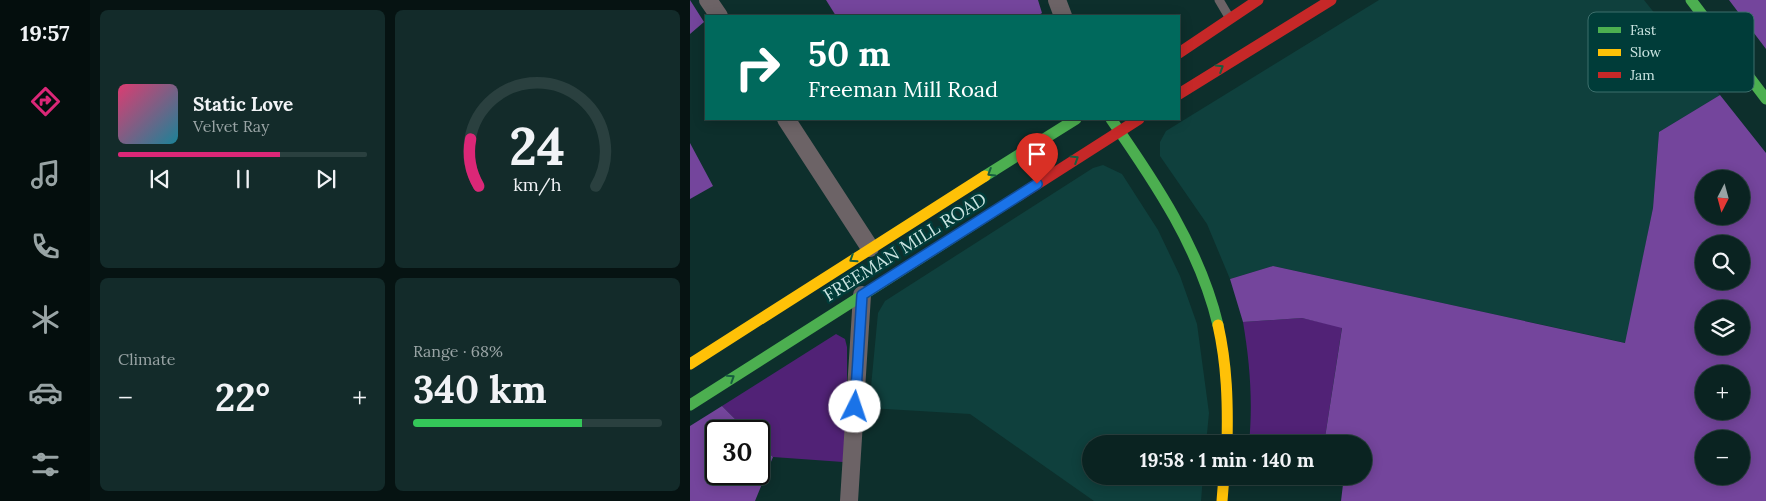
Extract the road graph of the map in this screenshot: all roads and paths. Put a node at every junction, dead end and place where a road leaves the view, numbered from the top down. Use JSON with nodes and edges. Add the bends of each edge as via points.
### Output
{"nodes":[{"id":1,"x":708,"y":0,"type":"edge"},
{"id":2,"x":1057,"y":0,"type":"edge"},
{"id":3,"x":1219,"y":0,"type":"edge"},
{"id":4,"x":1258,"y":0,"type":"edge"},
{"id":5,"x":1331,"y":0,"type":"edge"},
{"id":6,"x":1691,"y":0,"type":"edge"},
{"id":7,"x":1700,"y":12,"type":"edge"},
{"id":8,"x":718,"y":15,"type":"edge"},
{"id":9,"x":1063,"y":15,"type":"edge"},
{"id":10,"x":1231,"y":19,"type":"junction"},
{"id":11,"x":1180,"y":52,"type":"edge"},
{"id":12,"x":1754,"y":83,"type":"edge"},
{"id":13,"x":1180,"y":93,"type":"edge"},
{"id":14,"x":1766,"y":99,"type":"edge"},
{"id":15,"x":787,"y":120,"type":"edge"},
{"id":16,"x":1074,"y":120,"type":"edge"},
{"id":17,"x":1112,"y":120,"type":"edge"},
{"id":18,"x":1137,"y":120,"type":"edge"},
{"id":19,"x":1120,"y":131,"type":"junction"},
{"id":20,"x":870,"y":248,"type":"junction"},
{"id":21,"x":862,"y":295,"type":"junction"},
{"id":22,"x":690,"y":364,"type":"edge"},
{"id":23,"x":690,"y":404,"type":"edge"},
{"id":24,"x":1227,"y":435,"type":"edge"},
{"id":25,"x":1223,"y":485,"type":"edge"},
{"id":26,"x":849,"y":501,"type":"edge"},
{"id":27,"x":1222,"y":501,"type":"edge"}],
"edges":[{"from":1,"to":8,"type":"street"},
{"from":2,"to":9,"type":"street"},
{"from":3,"to":10,"type":"lane"},
{"from":4,"to":10,"type":"main road"},
{"from":13,"to":5,"type":"main road","one_way":true},
{"from":6,"to":7,"type":"main road"},
{"from":10,"to":11,"type":"main road"},
{"from":12,"to":14,"type":"main road"},
{"from":15,"to":20,"type":"street"},
{"from":16,"to":20,"type":"main road","name":"FREEMAN MILL ROAD","one_way":true},
{"from":17,"to":19,"type":"main road"},
{"from":18,"to":19,"type":"main road","name":"FREEMAN MILL ROAD"},
{"from":21,"to":19,"type":"main road","name":"FREEMAN MILL ROAD","one_way":true},
{"from":19,"to":24,"type":"main road","via":[[1179,224],[1207,284],[1222,339],[1227,375]]},
{"from":20,"to":22,"type":"main road","name":"FREEMAN MILL ROAD","one_way":true},
{"from":23,"to":21,"type":"main road","name":"FREEMAN MILL ROAD","one_way":true},
{"from":21,"to":26,"type":"street"},
{"from":25,"to":27,"type":"main road"}]}
